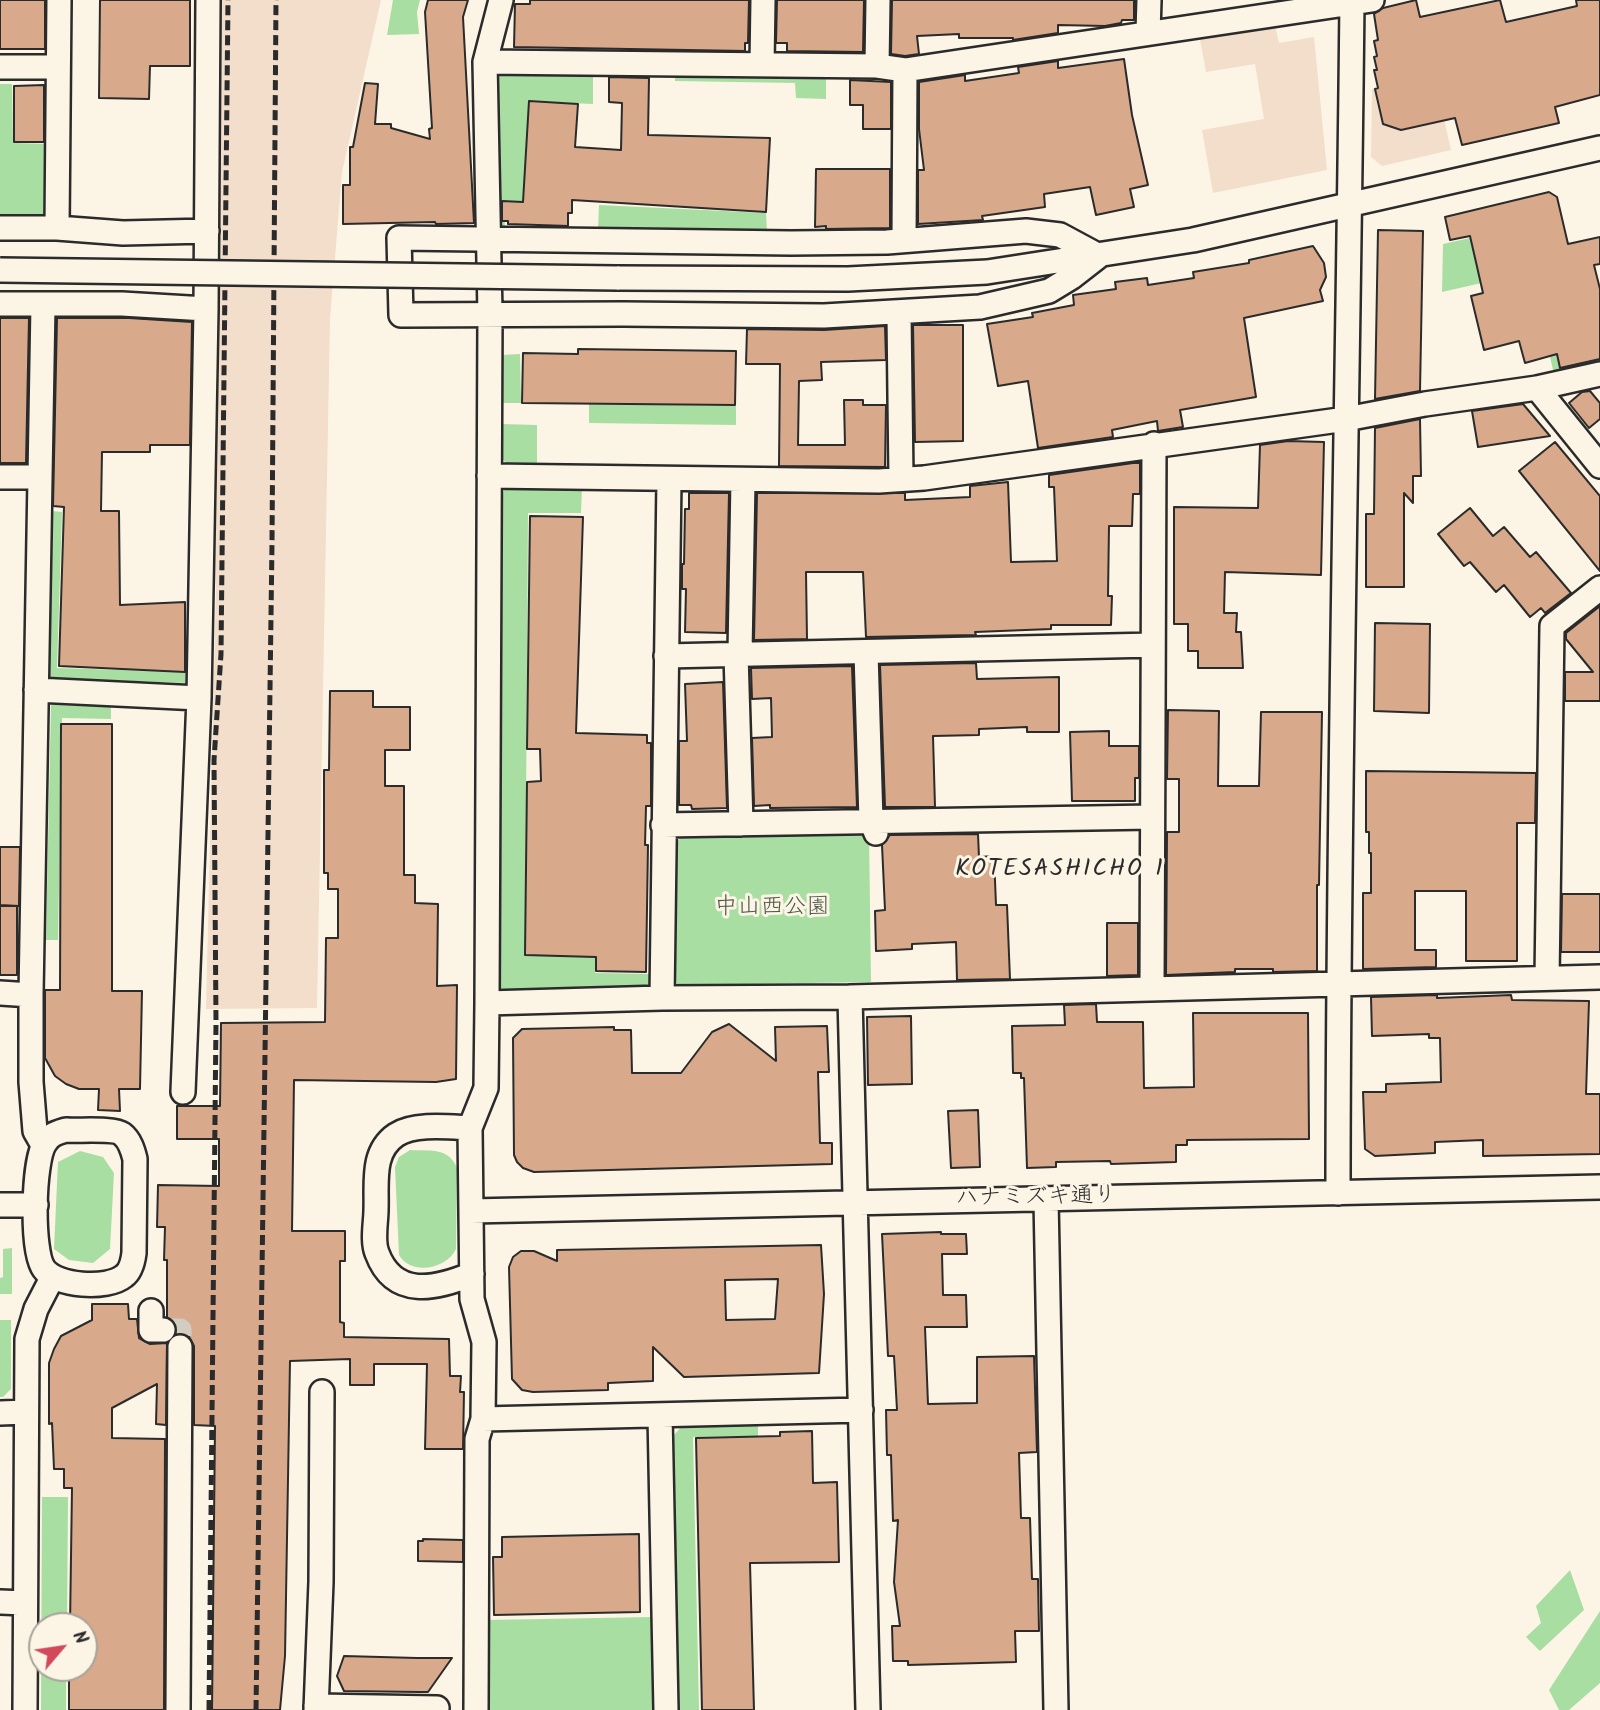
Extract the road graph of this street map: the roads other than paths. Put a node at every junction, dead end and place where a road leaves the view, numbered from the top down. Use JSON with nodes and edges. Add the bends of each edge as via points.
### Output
{"nodes":[{"id":1,"x":59,"y":0,"type":"edge"},
{"id":2,"x":208,"y":0,"type":"edge"},
{"id":3,"x":501,"y":0,"type":"edge"},
{"id":4,"x":763,"y":0,"type":"edge"},
{"id":5,"x":878,"y":0,"type":"edge"},
{"id":6,"x":1149,"y":0,"type":"edge"},
{"id":7,"x":1358,"y":1,"type":"edge"},
{"id":8,"x":1148,"y":33,"type":"junction"},
{"id":9,"x":485,"y":62,"type":"junction"},
{"id":10,"x":762,"y":65,"type":"junction"},
{"id":11,"x":877,"y":66,"type":"junction"},
{"id":12,"x":0,"y":67,"type":"edge"},
{"id":13,"x":57,"y":67,"type":"junction"},
{"id":14,"x":905,"y":70,"type":"junction"},
{"id":15,"x":1600,"y":148,"type":"edge"},
{"id":16,"x":1350,"y":204,"type":"junction"},
{"id":17,"x":0,"y":228,"type":"edge"},
{"id":18,"x":57,"y":229,"type":"junction"},
{"id":19,"x":207,"y":231,"type":"junction"},
{"id":20,"x":489,"y":239,"type":"junction"},
{"id":21,"x":904,"y":240,"type":"junction"},
{"id":22,"x":1099,"y":256,"type":"junction"},
{"id":23,"x":0,"y":270,"type":"edge"},
{"id":24,"x":0,"y":304,"type":"edge"},
{"id":25,"x":43,"y":305,"type":"junction"},
{"id":26,"x":206,"y":309,"type":"junction"},
{"id":27,"x":899,"y":313,"type":"junction"},
{"id":28,"x":490,"y":314,"type":"junction"},
{"id":29,"x":1600,"y":374,"type":"edge"},
{"id":30,"x":1537,"y":388,"type":"junction"},
{"id":31,"x":1346,"y":419,"type":"junction"},
{"id":32,"x":1154,"y":444,"type":"junction"},
{"id":33,"x":1600,"y":466,"type":"edge"},
{"id":34,"x":489,"y":475,"type":"junction"},
{"id":35,"x":0,"y":477,"type":"edge"},
{"id":36,"x":40,"y":477,"type":"junction"},
{"id":37,"x":669,"y":479,"type":"junction"},
{"id":38,"x":743,"y":480,"type":"junction"},
{"id":39,"x":901,"y":480,"type":"junction"},
{"id":40,"x":1600,"y":588,"type":"edge"},
{"id":41,"x":1153,"y":645,"type":"junction"},
{"id":42,"x":866,"y":652,"type":"junction"},
{"id":43,"x":738,"y":654,"type":"junction"},
{"id":44,"x":666,"y":656,"type":"junction"},
{"id":45,"x":36,"y":690,"type":"junction"},
{"id":46,"x":199,"y":698,"type":"junction"},
{"id":47,"x":1152,"y":817,"type":"junction"},
{"id":48,"x":741,"y":824,"type":"junction"},
{"id":49,"x":663,"y":825,"type":"junction"},
{"id":50,"x":873,"y":827,"type":"junction"},
{"id":51,"x":1600,"y":977,"type":"edge"},
{"id":52,"x":1547,"y":978,"type":"junction"},
{"id":53,"x":1337,"y":983,"type":"junction"},
{"id":54,"x":1152,"y":989,"type":"junction"},
{"id":55,"x":0,"y":993,"type":"edge"},
{"id":56,"x":31,"y":995,"type":"junction"},
{"id":57,"x":850,"y":997,"type":"junction"},
{"id":58,"x":662,"y":998,"type":"junction"},
{"id":59,"x":487,"y":1003,"type":"junction"},
{"id":60,"x":183,"y":1092,"type":"dead end"},
{"id":61,"x":470,"y":1128,"type":"junction"},
{"id":62,"x":43,"y":1145,"type":"junction"},
{"id":63,"x":1600,"y":1186,"type":"edge"},
{"id":64,"x":1338,"y":1193,"type":"junction"},
{"id":65,"x":1046,"y":1199,"type":"junction"},
{"id":66,"x":855,"y":1203,"type":"junction"},
{"id":67,"x":0,"y":1205,"type":"edge"},
{"id":68,"x":36,"y":1205,"type":"junction"},
{"id":69,"x":471,"y":1211,"type":"junction"},
{"id":70,"x":472,"y":1274,"type":"junction"},
{"id":71,"x":52,"y":1278,"type":"junction"},
{"id":72,"x":180,"y":1347,"type":"dead end"},
{"id":73,"x":322,"y":1392,"type":"dead end"},
{"id":74,"x":860,"y":1410,"type":"junction"},
{"id":75,"x":26,"y":1412,"type":"junction"},
{"id":76,"x":0,"y":1413,"type":"edge"},
{"id":77,"x":660,"y":1415,"type":"junction"},
{"id":78,"x":483,"y":1419,"type":"junction"},
{"id":79,"x":0,"y":1602,"type":"edge"},
{"id":80,"x":25,"y":1603,"type":"junction"},
{"id":81,"x":316,"y":1708,"type":"edge"},
{"id":82,"x":437,"y":1708,"type":"dead end"},
{"id":83,"x":25,"y":1710,"type":"edge"},
{"id":84,"x":178,"y":1710,"type":"edge"},
{"id":85,"x":476,"y":1710,"type":"edge"},
{"id":86,"x":666,"y":1710,"type":"edge"},
{"id":87,"x":868,"y":1710,"type":"edge"},
{"id":88,"x":1056,"y":1710,"type":"edge"}],
"edges":[{"from":1,"to":13,"type":"street"},
{"from":2,"to":19,"type":"street"},
{"from":3,"to":9,"type":"street"},
{"from":4,"to":10,"type":"street"},
{"from":5,"to":11,"type":"street"},
{"from":6,"to":8,"type":"street"},
{"from":7,"to":8,"type":"street"},
{"from":7,"to":16,"type":"street"},
{"from":8,"to":14,"type":"street"},
{"from":9,"to":10,"type":"street"},
{"from":9,"to":20,"type":"street"},
{"from":10,"to":11,"type":"street"},
{"from":11,"to":14,"type":"street"},
{"from":12,"to":13,"type":"street"},
{"from":13,"to":18,"type":"street"},
{"from":14,"to":21,"type":"street"},
{"from":15,"to":16,"type":"street"},
{"from":16,"to":22,"type":"street"},
{"from":16,"to":31,"type":"street"},
{"from":17,"to":18,"type":"street"},
{"from":18,"to":19,"type":"street"},
{"from":19,"to":26,"type":"street"},
{"from":20,"to":21,"type":"street"},
{"from":20,"to":28,"type":"street"},
{"from":20,"to":28,"type":"street","via":[[399,238],[401,315]]},
{"from":21,"to":22,"type":"street","via":[[1026,231],[1060,235]]},
{"from":22,"to":23,"type":"street","bridge":true,"via":[[987,272],[848,279]]},
{"from":22,"to":27,"type":"street","via":[[1049,291],[980,307]]},
{"from":24,"to":25,"type":"street"},
{"from":25,"to":26,"type":"street"},
{"from":25,"to":36,"type":"street"},
{"from":26,"to":46,"type":"street"},
{"from":27,"to":28,"type":"street"},
{"from":27,"to":39,"type":"street"},
{"from":28,"to":34,"type":"street"},
{"from":29,"to":30,"type":"street"},
{"from":30,"to":31,"type":"street"},
{"from":30,"to":33,"type":"street"},
{"from":31,"to":32,"type":"street"},
{"from":31,"to":53,"type":"street"},
{"from":32,"to":39,"type":"street"},
{"from":32,"to":41,"type":"street"},
{"from":34,"to":37,"type":"street"},
{"from":34,"to":59,"type":"street"},
{"from":35,"to":36,"type":"street"},
{"from":36,"to":45,"type":"street"},
{"from":37,"to":38,"type":"street"},
{"from":37,"to":44,"type":"street"},
{"from":38,"to":39,"type":"street"},
{"from":38,"to":43,"type":"street"},
{"from":40,"to":52,"type":"street","via":[[1552,625]]},
{"from":41,"to":42,"type":"street"},
{"from":41,"to":47,"type":"street"},
{"from":42,"to":43,"type":"street"},
{"from":42,"to":50,"type":"street"},
{"from":43,"to":44,"type":"street"},
{"from":43,"to":48,"type":"street"},
{"from":44,"to":49,"type":"street"},
{"from":45,"to":46,"type":"street"},
{"from":45,"to":56,"type":"street"},
{"from":46,"to":60,"type":"street"},
{"from":47,"to":50,"type":"street"},
{"from":47,"to":54,"type":"street"},
{"from":48,"to":49,"type":"street"},
{"from":48,"to":50,"type":"street"},
{"from":49,"to":58,"type":"street"},
{"from":51,"to":52,"type":"street"},
{"from":52,"to":53,"type":"street"},
{"from":53,"to":54,"type":"street"},
{"from":53,"to":64,"type":"street"},
{"from":54,"to":57,"type":"street"},
{"from":55,"to":56,"type":"street"},
{"from":56,"to":62,"type":"street","via":[[31,1082],[35,1130]]},
{"from":57,"to":58,"type":"street"},
{"from":57,"to":66,"type":"street"},
{"from":58,"to":59,"type":"street"},
{"from":59,"to":61,"type":"street","via":[[486,1088]]},
{"from":61,"to":69,"type":"street"},
{"from":61,"to":70,"type":"street","via":[[431,1126],[399,1133],[385,1144],[377,1160],[376,1251],[389,1274],[407,1286],[433,1287]]},
{"from":62,"to":68,"type":"street"},
{"from":62,"to":71,"type":"street","via":[[52,1134],[66,1130],[114,1131],[122,1134],[135,1159],[132,1265],[124,1276],[102,1284],[64,1283]]},
{"from":63,"to":64,"type":"street","name":"ハナミズキ通り"},
{"from":64,"to":65,"type":"street","name":"ハナミズキ通り"},
{"from":65,"to":66,"type":"street","name":"ハナミズキ通り"},
{"from":65,"to":88,"type":"street"},
{"from":66,"to":69,"type":"street","name":"ハナミズキ通り"},
{"from":66,"to":74,"type":"street"},
{"from":67,"to":68,"type":"street"},
{"from":68,"to":71,"type":"street","via":[[36,1247],[42,1267]]},
{"from":69,"to":70,"type":"street"},
{"from":70,"to":78,"type":"street","via":[[472,1299],[484,1342]]},
{"from":71,"to":75,"type":"street","via":[[27,1339]]},
{"from":72,"to":84,"type":"street"},
{"from":73,"to":81,"type":"street"},
{"from":74,"to":77,"type":"street"},
{"from":74,"to":87,"type":"street"},
{"from":75,"to":76,"type":"street"},
{"from":75,"to":80,"type":"street"},
{"from":77,"to":78,"type":"street"},
{"from":77,"to":86,"type":"street"},
{"from":78,"to":85,"type":"street","via":[[477,1439]]},
{"from":79,"to":80,"type":"street"},
{"from":80,"to":83,"type":"street"},
{"from":81,"to":82,"type":"street"}]}
